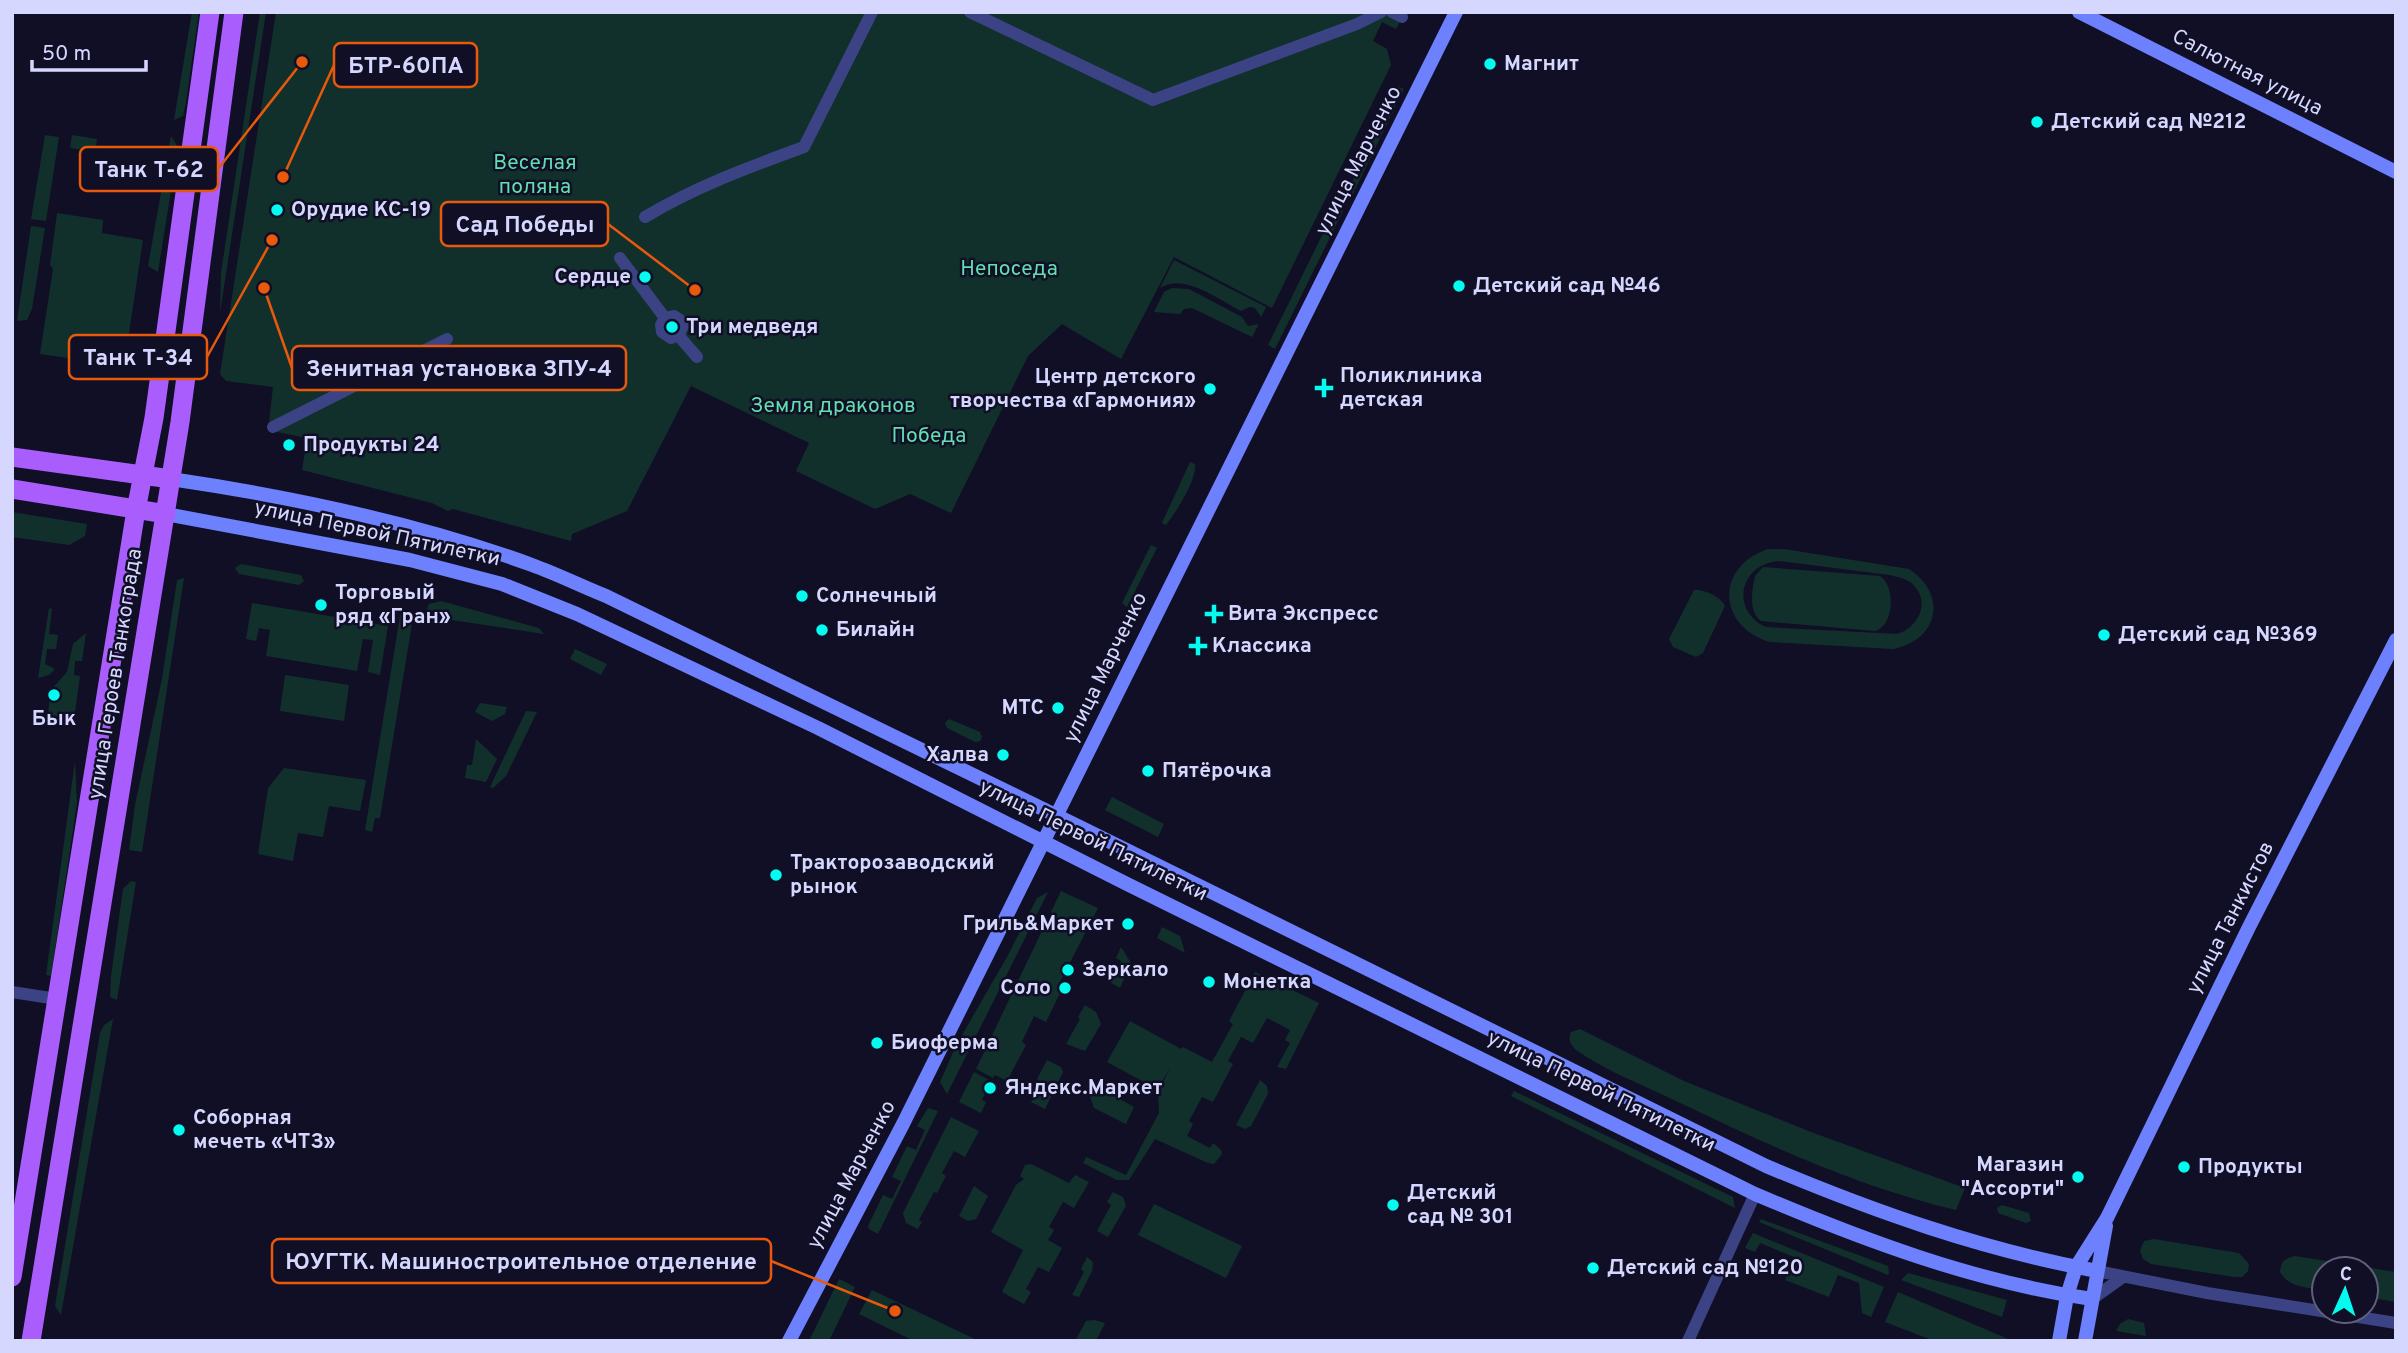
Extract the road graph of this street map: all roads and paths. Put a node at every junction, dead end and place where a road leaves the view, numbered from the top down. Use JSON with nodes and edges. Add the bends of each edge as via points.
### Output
{"nodes":[{"id":1,"x":210,"y":12,"type":"edge"},
{"id":2,"x":234,"y":12,"type":"edge"},
{"id":3,"x":872,"y":12,"type":"edge"},
{"id":4,"x":970,"y":12,"type":"edge"},
{"id":5,"x":1381,"y":12,"type":"edge"},
{"id":6,"x":1457,"y":12,"type":"edge"},
{"id":7,"x":2079,"y":12,"type":"edge"},
{"id":8,"x":2396,"y":172,"type":"edge"},
{"id":9,"x":645,"y":217,"type":"dead end"},
{"id":10,"x":620,"y":258,"type":"dead end"},
{"id":11,"x":447,"y":339,"type":"dead end"},
{"id":12,"x":697,"y":357,"type":"dead end"},
{"id":13,"x":273,"y":427,"type":"dead end"},
{"id":14,"x":12,"y":457,"type":"edge"},
{"id":15,"x":143,"y":476,"type":"junction"},
{"id":16,"x":171,"y":479,"type":"junction"},
{"id":17,"x":12,"y":489,"type":"edge"},
{"id":18,"x":136,"y":510,"type":"junction"},
{"id":19,"x":166,"y":514,"type":"junction"},
{"id":20,"x":2396,"y":640,"type":"edge"},
{"id":21,"x":1055,"y":815,"type":"junction"},
{"id":22,"x":1042,"y":842,"type":"junction"},
{"id":23,"x":12,"y":992,"type":"edge"},
{"id":24,"x":57,"y":999,"type":"junction"},
{"id":25,"x":86,"y":1004,"type":"junction"},
{"id":26,"x":1755,"y":1194,"type":"junction"},
{"id":27,"x":2108,"y":1218,"type":"junction"},
{"id":28,"x":2076,"y":1267,"type":"junction"},
{"id":29,"x":2097,"y":1271,"type":"junction"},
{"id":30,"x":2123,"y":1277,"type":"junction"},
{"id":31,"x":12,"y":1278,"type":"edge"},
{"id":32,"x":2067,"y":1296,"type":"junction"},
{"id":33,"x":2092,"y":1299,"type":"junction"},
{"id":34,"x":2396,"y":1323,"type":"edge"},
{"id":35,"x":31,"y":1341,"type":"edge"},
{"id":36,"x":789,"y":1341,"type":"edge"},
{"id":37,"x":1688,"y":1341,"type":"edge"},
{"id":38,"x":2059,"y":1341,"type":"edge"},
{"id":39,"x":2085,"y":1341,"type":"edge"}],
"edges":[{"from":1,"to":15,"type":"main road","name":"улица Героев Танкограда"},
{"from":2,"to":16,"type":"main road","name":"улица Героев Танкограда"},
{"from":3,"to":9,"type":"street","via":[[804,147],[730,174]]},
{"from":4,"to":5,"type":"street","via":[[1153,100]]},
{"from":6,"to":21,"type":"main road","name":"улица Марченко"},
{"from":7,"to":8,"type":"main road","name":"Салютная улица"},
{"from":10,"to":12,"type":"street","via":[[665,318],[680,320],[678,335]]},
{"from":11,"to":13,"type":"street"},
{"from":14,"to":15,"type":"main road","name":"улица Первой Пятилетки"},
{"from":15,"to":16,"type":"main road","name":"улица Первой Пятилетки"},
{"from":15,"to":18,"type":"main road","name":"улица Героев Танкограда"},
{"from":16,"to":19,"type":"main road","name":"улица Героев Танкограда"},
{"from":16,"to":21,"type":"main road","name":"улица Первой Пятилетки","via":[[401,525],[535,566],[606,596]]},
{"from":17,"to":18,"type":"main road","name":"улица Первой Пятилетки"},
{"from":18,"to":19,"type":"main road","name":"улица Первой Пятилетки"},
{"from":18,"to":24,"type":"main road","name":"улица Героев Танкограда"},
{"from":19,"to":22,"type":"main road","name":"улица Первой Пятилетки","via":[[386,555],[502,584],[577,614],[806,723]]},
{"from":19,"to":25,"type":"main road","name":"улица Героев Танкограда"},
{"from":20,"to":27,"type":"main road","name":"улица Танкистов","via":[[2249,927]]},
{"from":21,"to":22,"type":"main road","name":"улица Марченко"},
{"from":21,"to":28,"type":"main road","name":"улица Первой Пятилетки","via":[[1766,1166],[1928,1229]]},
{"from":22,"to":26,"type":"main road","name":"улица Первой Пятилетки"},
{"from":22,"to":36,"type":"main road","name":"улица Марченко","via":[[904,1124]]},
{"from":23,"to":24,"type":"street"},
{"from":24,"to":25,"type":"main road"},
{"from":24,"to":31,"type":"main road","name":"улица Героев Танкограда"},
{"from":25,"to":35,"type":"main road","name":"улица Героев Танкограда"},
{"from":26,"to":32,"type":"main road","name":"улица Первой Пятилетки","via":[[1903,1252]]},
{"from":26,"to":37,"type":"street"},
{"from":27,"to":28,"type":"main road","name":"улица Танкистов"},
{"from":27,"to":29,"type":"main road","name":"улица Танкистов"},
{"from":28,"to":29,"type":"main road","name":"улица Первой Пятилетки"},
{"from":28,"to":32,"type":"main road","name":"улица Танкистов"},
{"from":29,"to":30,"type":"street","name":"улица Первой Пятилетки"},
{"from":29,"to":33,"type":"main road","name":"улица Танкистов"},
{"from":30,"to":33,"type":"street"},
{"from":30,"to":34,"type":"street","name":"улица Первой Пятилетки"},
{"from":32,"to":33,"type":"main road","name":"улица Первой Пятилетки"},
{"from":32,"to":38,"type":"main road","name":"улица Танкистов"},
{"from":33,"to":39,"type":"main road","name":"улица Танкистов"}]}
